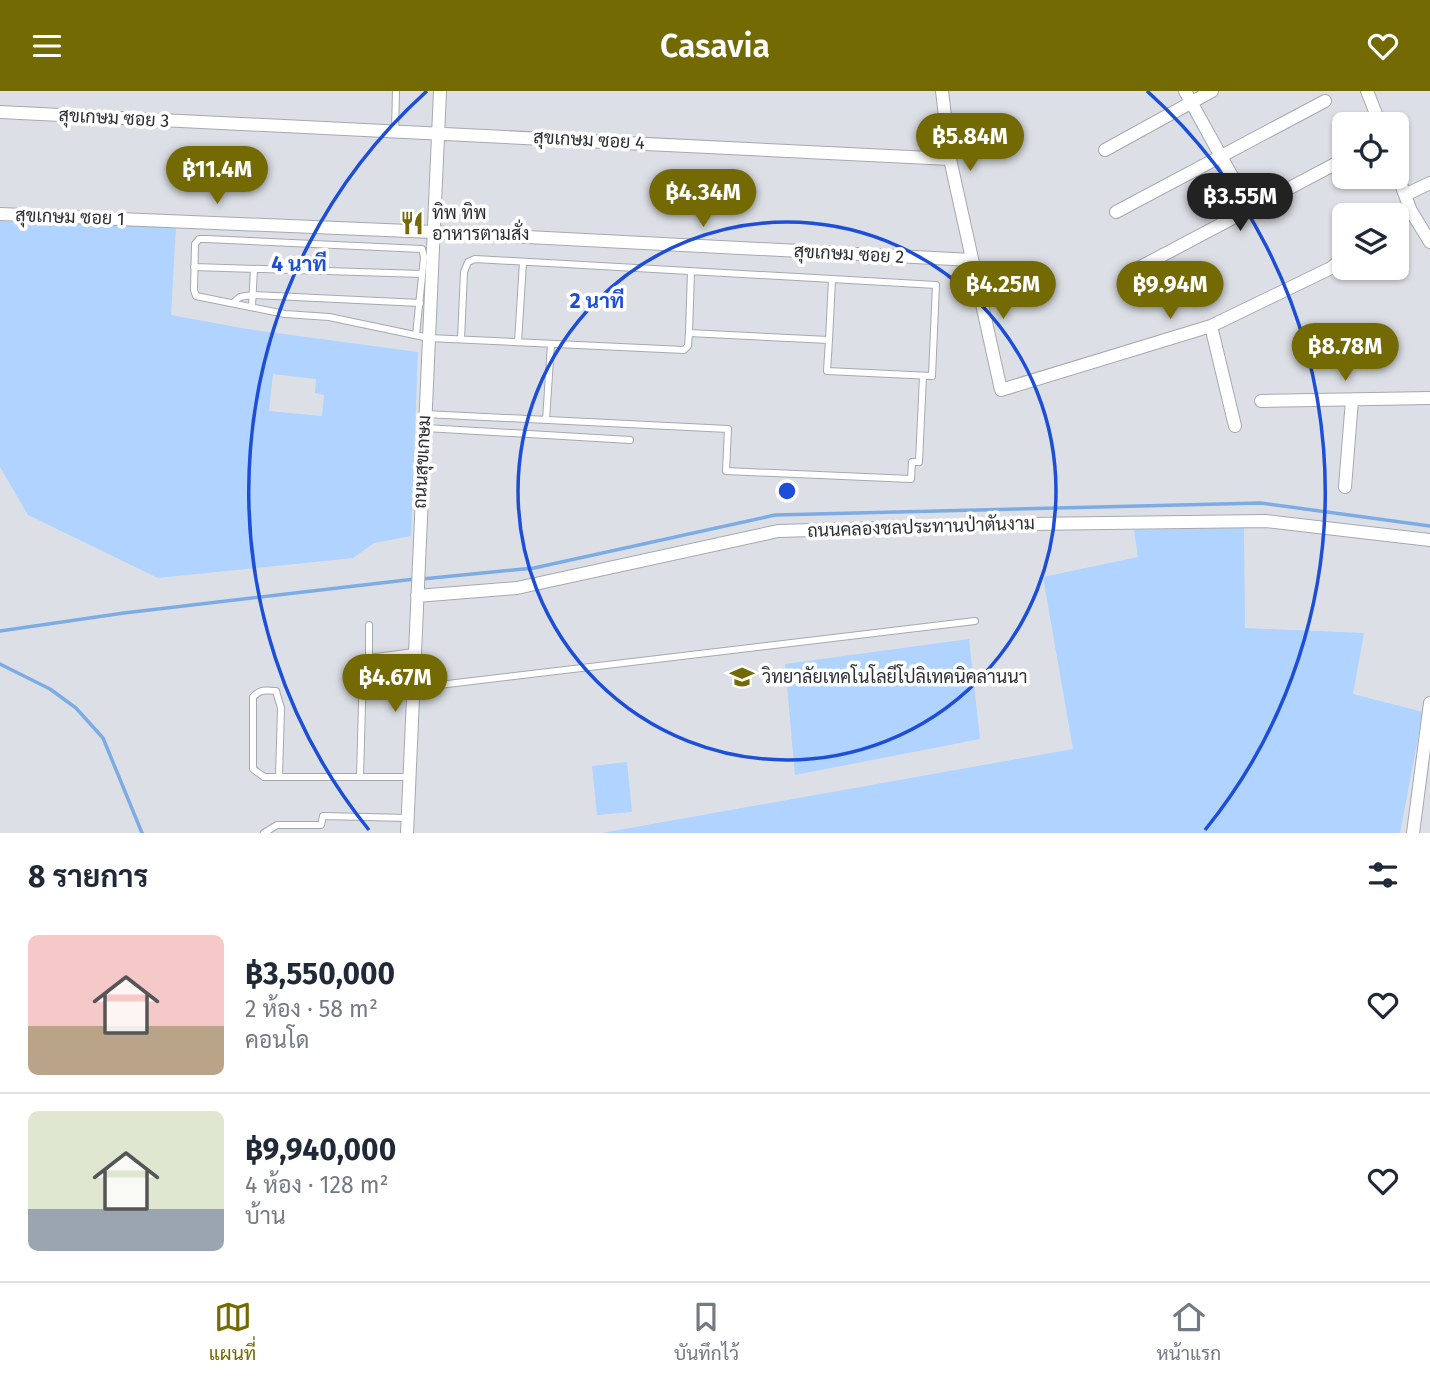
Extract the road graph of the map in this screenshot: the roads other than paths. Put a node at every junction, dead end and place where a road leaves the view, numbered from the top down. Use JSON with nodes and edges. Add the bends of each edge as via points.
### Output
{"nodes":[{"id":1,"x":396,"y":91,"type":"edge"},
{"id":2,"x":440,"y":91,"type":"edge"},
{"id":3,"x":942,"y":91,"type":"edge"},
{"id":4,"x":1212,"y":91,"type":"edge"},
{"id":5,"x":1367,"y":91,"type":"edge"},
{"id":6,"x":1188,"y":97,"type":"edge"},
{"id":7,"x":1325,"y":101,"type":"dead end"},
{"id":8,"x":0,"y":112,"type":"edge"},
{"id":9,"x":1375,"y":112,"type":"edge"},
{"id":10,"x":395,"y":131,"type":"junction"},
{"id":11,"x":438,"y":133,"type":"junction"},
{"id":12,"x":1105,"y":150,"type":"dead end"},
{"id":13,"x":1221,"y":156,"type":"junction"},
{"id":14,"x":950,"y":159,"type":"junction"},
{"id":15,"x":1332,"y":166,"type":"edge"},
{"id":16,"x":1430,"y":183,"type":"edge"},
{"id":17,"x":1403,"y":189,"type":"edge"},
{"id":18,"x":1405,"y":195,"type":"junction"},
{"id":19,"x":1250,"y":209,"type":"junction"},
{"id":20,"x":1411,"y":211,"type":"joint"},
{"id":21,"x":1116,"y":212,"type":"dead end"},
{"id":22,"x":0,"y":214,"type":"edge"},
{"id":23,"x":433,"y":232,"type":"junction"},
{"id":24,"x":1430,"y":242,"type":"edge"},
{"id":25,"x":972,"y":260,"type":"junction"},
{"id":26,"x":523,"y":262,"type":"junction"},
{"id":27,"x":194,"y":267,"type":"junction"},
{"id":28,"x":1332,"y":267,"type":"edge"},
{"id":29,"x":254,"y":269,"type":"junction"},
{"id":30,"x":691,"y":271,"type":"junction"},
{"id":31,"x":1129,"y":273,"type":"dead end"},
{"id":32,"x":422,"y":275,"type":"junction"},
{"id":33,"x":832,"y":279,"type":"junction"},
{"id":34,"x":252,"y":295,"type":"junction"},
{"id":35,"x":234,"y":302,"type":"junction"},
{"id":36,"x":420,"y":303,"type":"junction"},
{"id":37,"x":252,"y":306,"type":"junction"},
{"id":38,"x":1211,"y":326,"type":"junction"},
{"id":39,"x":689,"y":333,"type":"junction"},
{"id":40,"x":423,"y":336,"type":"junction"},
{"id":41,"x":461,"y":339,"type":"junction"},
{"id":42,"x":829,"y":340,"type":"junction"},
{"id":43,"x":518,"y":342,"type":"junction"},
{"id":44,"x":551,"y":344,"type":"junction"},
{"id":45,"x":923,"y":376,"type":"junction"},
{"id":46,"x":1430,"y":398,"type":"edge"},
{"id":47,"x":1352,"y":400,"type":"junction"},
{"id":48,"x":1261,"y":401,"type":"dead end"},
{"id":49,"x":425,"y":414,"type":"junction"},
{"id":50,"x":546,"y":420,"type":"junction"},
{"id":51,"x":1235,"y":426,"type":"dead end"},
{"id":52,"x":424,"y":428,"type":"junction"},
{"id":53,"x":630,"y":440,"type":"dead end"},
{"id":54,"x":1345,"y":487,"type":"dead end"},
{"id":55,"x":1430,"y":540,"type":"edge"},
{"id":56,"x":416,"y":596,"type":"junction"},
{"id":57,"x":975,"y":621,"type":"dead end"},
{"id":58,"x":369,"y":625,"type":"dead end"},
{"id":59,"x":414,"y":652,"type":"junction"},
{"id":60,"x":369,"y":658,"type":"junction"},
{"id":61,"x":413,"y":688,"type":"junction"},
{"id":62,"x":1430,"y":703,"type":"edge"},
{"id":63,"x":1428,"y":734,"type":"edge"},
{"id":64,"x":279,"y":777,"type":"junction"},
{"id":65,"x":360,"y":777,"type":"junction"},
{"id":66,"x":409,"y":777,"type":"junction"},
{"id":67,"x":1424,"y":797,"type":"edge"},
{"id":68,"x":408,"y":818,"type":"junction"},
{"id":69,"x":321,"y":829,"type":"edge"},
{"id":70,"x":264,"y":833,"type":"edge"},
{"id":71,"x":407,"y":833,"type":"edge"},
{"id":72,"x":1413,"y":833,"type":"edge"}],
"edges":[{"from":1,"to":10,"type":"lane"},
{"from":2,"to":11,"type":"street","name":"ถนนสุขเกษม"},
{"from":3,"to":14,"type":"street"},
{"from":4,"to":6,"type":"street"},
{"from":5,"to":9,"type":"street"},
{"from":6,"to":12,"type":"street"},
{"from":6,"to":13,"type":"street"},
{"from":7,"to":13,"type":"street"},
{"from":8,"to":10,"type":"street","name":"สุขเกษม ซอย 3"},
{"from":10,"to":11,"type":"street","name":"สุขเกษม ซอย 3"},
{"from":11,"to":14,"type":"street","name":"สุขเกษม ซอย 4"},
{"from":11,"to":23,"type":"street","name":"ถนนสุขเกษม"},
{"from":13,"to":19,"type":"street"},
{"from":13,"to":21,"type":"street"},
{"from":14,"to":25,"type":"street"},
{"from":15,"to":19,"type":"street"},
{"from":16,"to":18,"type":"street"},
{"from":17,"to":18,"type":"street"},
{"from":18,"to":20,"type":"street"},
{"from":19,"to":31,"type":"street"},
{"from":20,"to":24,"type":"street"},
{"from":22,"to":23,"type":"street","name":"สุขเกษม ซอย 1"},
{"from":23,"to":25,"type":"street","name":"สุขเกษม ซอย 2"},
{"from":23,"to":40,"type":"street","name":"ถนนสุขเกษม"},
{"from":25,"to":38,"type":"street","via":[[1001,390]]},
{"from":26,"to":30,"type":"lane"},
{"from":26,"to":41,"type":"lane","via":[[468,262]]},
{"from":26,"to":43,"type":"lane"},
{"from":27,"to":29,"type":"lane"},
{"from":27,"to":32,"type":"lane","via":[[195,244],[206,239],[422,249]]},
{"from":27,"to":35,"type":"lane","via":[[196,296]]},
{"from":28,"to":38,"type":"street"},
{"from":29,"to":32,"type":"lane"},
{"from":29,"to":34,"type":"lane"},
{"from":30,"to":33,"type":"lane"},
{"from":30,"to":39,"type":"lane"},
{"from":32,"to":36,"type":"lane"},
{"from":33,"to":42,"type":"lane"},
{"from":33,"to":45,"type":"lane","via":[[936,285],[932,376]]},
{"from":34,"to":35,"type":"lane"},
{"from":34,"to":36,"type":"lane"},
{"from":34,"to":37,"type":"lane"},
{"from":35,"to":37,"type":"lane"},
{"from":36,"to":40,"type":"lane"},
{"from":37,"to":40,"type":"lane"},
{"from":38,"to":51,"type":"street"},
{"from":39,"to":42,"type":"lane"},
{"from":39,"to":44,"type":"lane","via":[[684,350]]},
{"from":40,"to":41,"type":"lane"},
{"from":40,"to":49,"type":"street","name":"ถนนสุขเกษม"},
{"from":41,"to":43,"type":"lane"},
{"from":42,"to":45,"type":"lane","via":[[827,371]]},
{"from":43,"to":44,"type":"lane"},
{"from":44,"to":50,"type":"lane"},
{"from":45,"to":50,"type":"lane","via":[[919,462],[912,462],[911,479],[726,471],[728,429]]},
{"from":46,"to":47,"type":"street"},
{"from":47,"to":48,"type":"street"},
{"from":47,"to":54,"type":"street"},
{"from":49,"to":50,"type":"lane"},
{"from":49,"to":52,"type":"street","name":"ถนนสุขเกษม"},
{"from":52,"to":53,"type":"lane"},
{"from":52,"to":56,"type":"street","name":"ถนนสุขเกษม"},
{"from":55,"to":56,"type":"street","name":"ถนนคลองชลประทานป่าตันงาม","via":[[1266,521],[778,531],[517,588]]},
{"from":56,"to":59,"type":"street","name":"ถนนสุขเกษม"},
{"from":57,"to":61,"type":"lane"},
{"from":58,"to":60,"type":"lane"},
{"from":59,"to":60,"type":"lane"},
{"from":59,"to":61,"type":"street","name":"ถนนสุขเกษม"},
{"from":60,"to":65,"type":"lane","via":[[363,667]]},
{"from":61,"to":66,"type":"street","name":"ถนนสุขเกษม"},
{"from":62,"to":63,"type":"street"},
{"from":63,"to":67,"type":"street"},
{"from":64,"to":64,"type":"lane","via":[[281,708],[276,691],[258,691],[253,697],[253,769],[264,777]]},
{"from":64,"to":65,"type":"lane"},
{"from":65,"to":66,"type":"lane"},
{"from":66,"to":68,"type":"street","name":"ถนนสุขเกษม"},
{"from":67,"to":72,"type":"street"},
{"from":68,"to":69,"type":"lane","via":[[323,816]]},
{"from":68,"to":71,"type":"street","name":"ถนนสุขเกษม"},
{"from":69,"to":70,"type":"lane","via":[[277,825]]}]}
